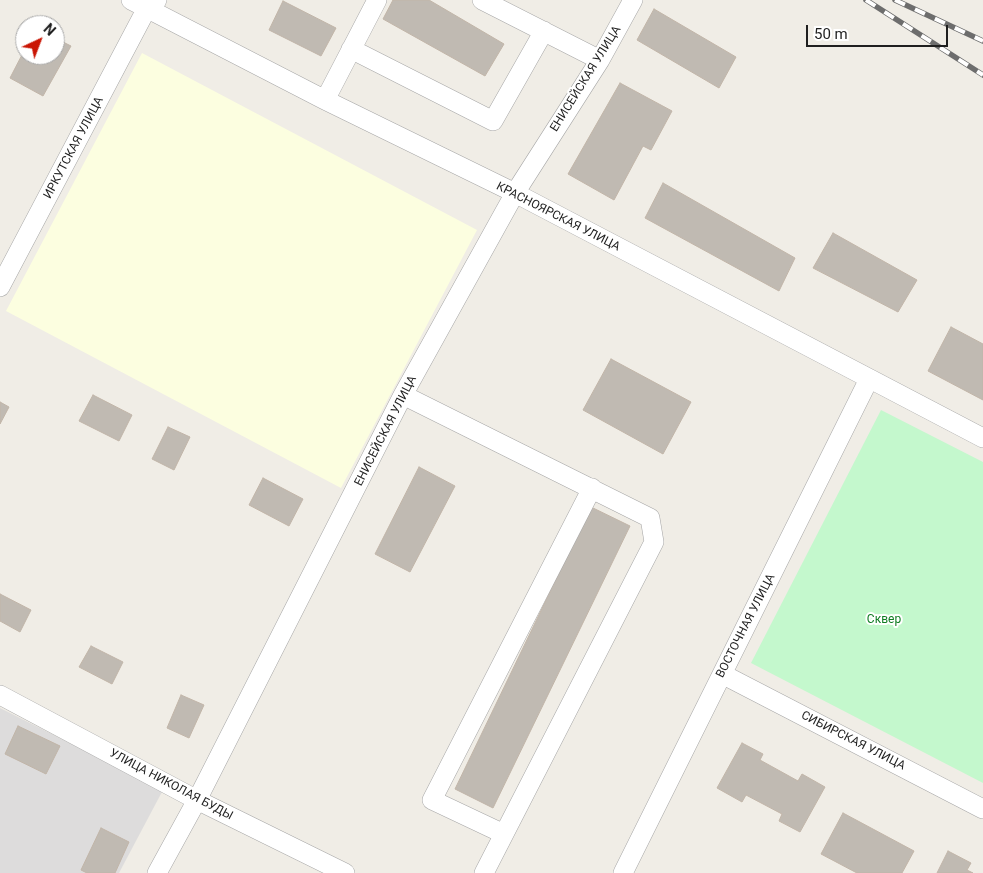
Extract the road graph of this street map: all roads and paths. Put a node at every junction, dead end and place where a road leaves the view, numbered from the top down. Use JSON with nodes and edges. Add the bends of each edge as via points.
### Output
{"nodes":[{"id":1,"x":377,"y":0,"type":"edge"},
{"id":2,"x":482,"y":0,"type":"edge"},
{"id":3,"x":634,"y":0,"type":"edge"},
{"id":4,"x":145,"y":3,"type":"edge"},
{"id":5,"x":544,"y":32,"type":"junction"},
{"id":6,"x":351,"y":49,"type":"junction"},
{"id":7,"x":600,"y":60,"type":"junction"},
{"id":8,"x":325,"y":100,"type":"junction"},
{"id":9,"x":515,"y":193,"type":"junction"},
{"id":10,"x":0,"y":288,"type":"edge"},
{"id":11,"x":869,"y":380,"type":"junction"},
{"id":12,"x":403,"y":395,"type":"junction"},
{"id":13,"x":983,"y":438,"type":"edge"},
{"id":14,"x":592,"y":488,"type":"junction"},
{"id":15,"x":722,"y":674,"type":"junction"},
{"id":16,"x":0,"y":695,"type":"edge"},
{"id":17,"x":197,"y":800,"type":"junction"},
{"id":18,"x":983,"y":809,"type":"edge"},
{"id":19,"x":504,"y":834,"type":"junction"},
{"id":20,"x":157,"y":873,"type":"edge"},
{"id":21,"x":345,"y":873,"type":"edge"},
{"id":22,"x":484,"y":873,"type":"edge"},
{"id":23,"x":623,"y":873,"type":"edge"}],
"edges":[{"from":1,"to":6,"type":"street"},
{"from":2,"to":5,"type":"street"},
{"from":3,"to":7,"type":"street","name":"ЕНИСЕЙСКАЯ УЛИЦА"},
{"from":4,"to":8,"type":"street","name":"КРАСНОЯРСКАЯ УЛИЦА"},
{"from":4,"to":10,"type":"street","name":"ИРКУТСКАЯ УЛИЦА"},
{"from":5,"to":6,"type":"street","via":[[493,121]]},
{"from":5,"to":7,"type":"street"},
{"from":6,"to":8,"type":"street"},
{"from":7,"to":9,"type":"street","name":"ЕНИСЕЙСКАЯ УЛИЦА"},
{"from":8,"to":9,"type":"street","name":"КРАСНОЯРСКАЯ УЛИЦА"},
{"from":9,"to":11,"type":"street","name":"КРАСНОЯРСКАЯ УЛИЦА"},
{"from":9,"to":12,"type":"street","name":"ЕНИСЕЙСКАЯ УЛИЦА"},
{"from":11,"to":13,"type":"street","name":"КРАСНОЯРСКАЯ УЛИЦА"},
{"from":11,"to":15,"type":"street","name":"ВОСТОЧНАЯ УЛИЦА"},
{"from":12,"to":14,"type":"street"},
{"from":12,"to":17,"type":"street","name":"ЕНИСЕЙСКАЯ УЛИЦА"},
{"from":14,"to":19,"type":"street","via":[[650,518],[654,542]]},
{"from":14,"to":19,"type":"street","via":[[432,800]]},
{"from":15,"to":18,"type":"street","name":"СИБИРСКАЯ УЛИЦА"},
{"from":15,"to":23,"type":"street","name":"ВОСТОЧНАЯ УЛИЦА"},
{"from":16,"to":17,"type":"street","name":"УЛИЦА НИКОЛАЯ БУДЫ"},
{"from":17,"to":20,"type":"street","name":"ЕНИСЕЙСКАЯ УЛИЦА"},
{"from":17,"to":21,"type":"street","name":"УЛИЦА НИКОЛАЯ БУДЫ"},
{"from":19,"to":22,"type":"street"}]}
